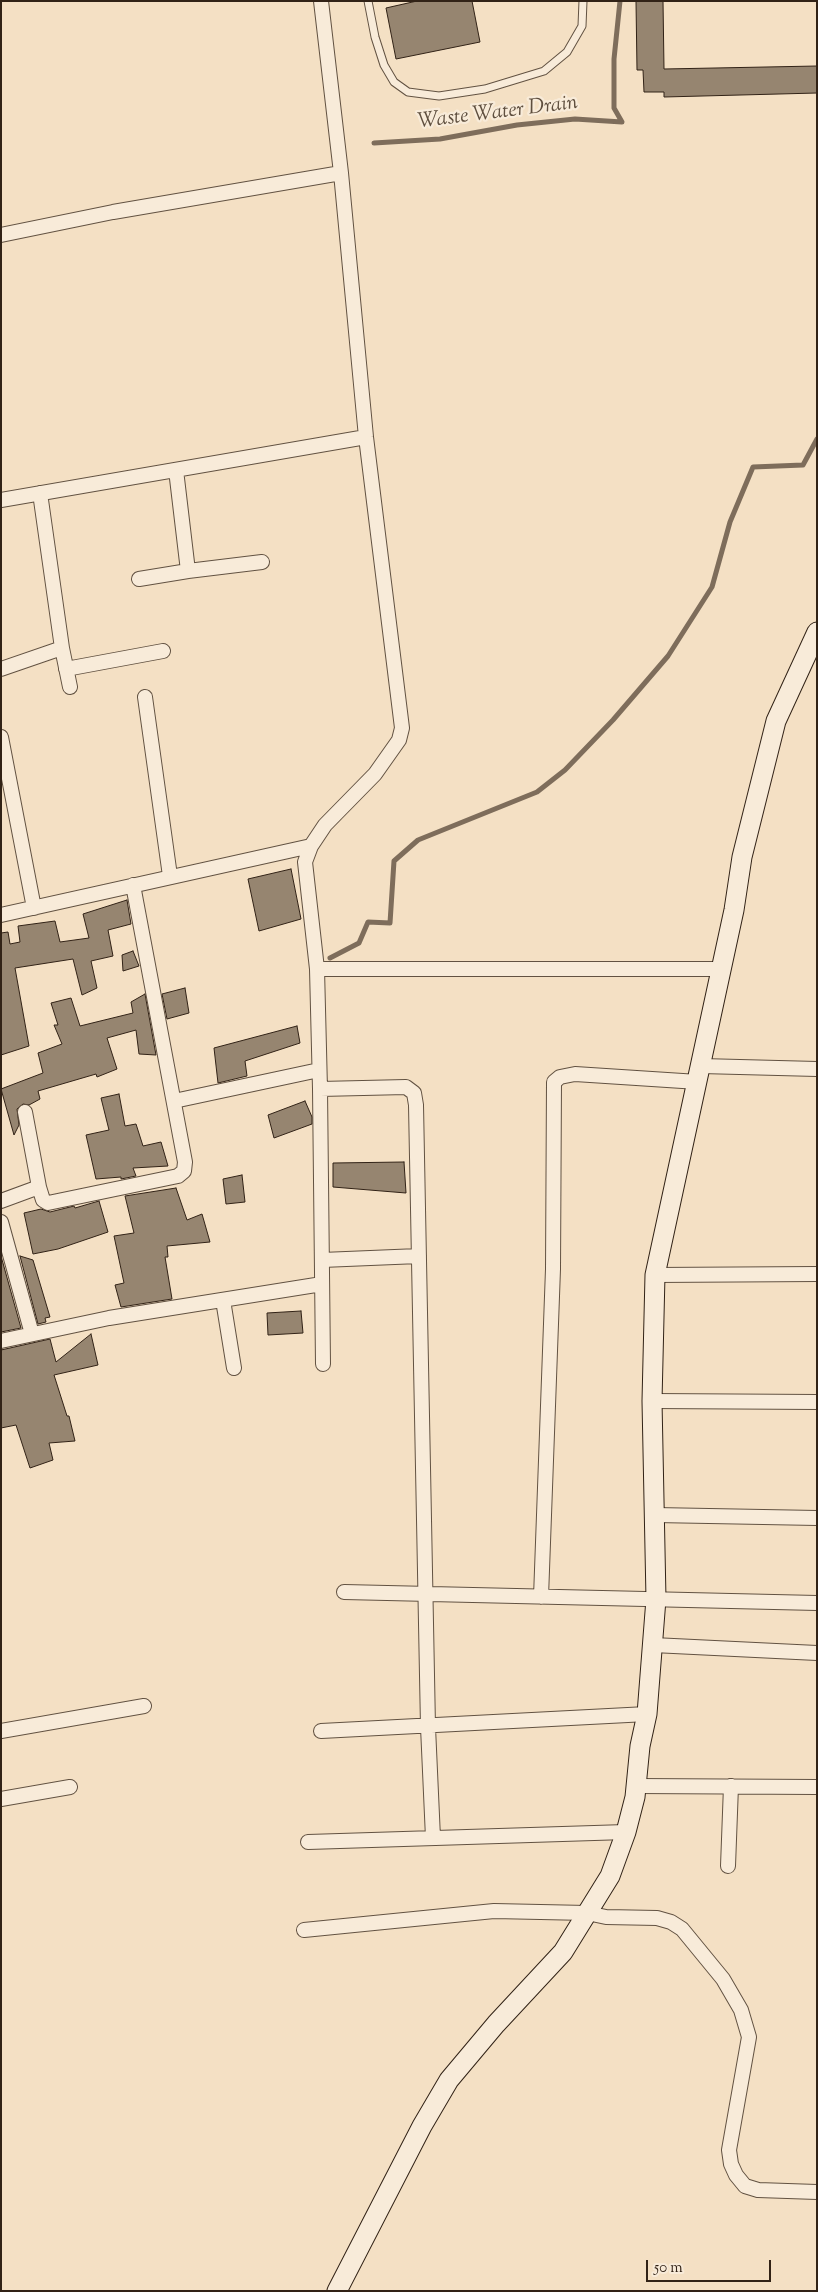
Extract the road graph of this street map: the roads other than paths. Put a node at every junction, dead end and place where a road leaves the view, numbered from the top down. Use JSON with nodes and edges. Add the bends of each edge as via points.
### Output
{"nodes":[{"id":1,"x":321,"y":1,"type":"edge"},
{"id":2,"x":368,"y":1,"type":"edge"},
{"id":3,"x":583,"y":1,"type":"edge"},
{"id":4,"x":342,"y":173,"type":"junction"},
{"id":5,"x":1,"y":235,"type":"edge"},
{"id":6,"x":366,"y":437,"type":"junction"},
{"id":7,"x":176,"y":470,"type":"junction"},
{"id":8,"x":40,"y":493,"type":"junction"},
{"id":9,"x":1,"y":500,"type":"edge"},
{"id":10,"x":262,"y":562,"type":"dead end"},
{"id":11,"x":188,"y":571,"type":"junction"},
{"id":12,"x":139,"y":579,"type":"dead end"},
{"id":13,"x":817,"y":632,"type":"edge"},
{"id":14,"x":62,"y":648,"type":"junction"},
{"id":15,"x":163,"y":651,"type":"dead end"},
{"id":16,"x":66,"y":669,"type":"junction"},
{"id":17,"x":1,"y":670,"type":"edge"},
{"id":18,"x":70,"y":687,"type":"dead end"},
{"id":19,"x":145,"y":697,"type":"dead end"},
{"id":20,"x":1,"y":737,"type":"edge"},
{"id":21,"x":311,"y":846,"type":"junction"},
{"id":22,"x":170,"y":876,"type":"junction"},
{"id":23,"x":133,"y":885,"type":"junction"},
{"id":24,"x":34,"y":908,"type":"junction"},
{"id":25,"x":1,"y":915,"type":"edge"},
{"id":26,"x":317,"y":969,"type":"junction"},
{"id":27,"x":720,"y":969,"type":"junction"},
{"id":28,"x":817,"y":1069,"type":"edge"},
{"id":29,"x":319,"y":1070,"type":"junction"},
{"id":30,"x":700,"y":1074,"type":"junction"},
{"id":31,"x":320,"y":1089,"type":"junction"},
{"id":32,"x":174,"y":1101,"type":"junction"},
{"id":33,"x":25,"y":1112,"type":"dead end"},
{"id":34,"x":39,"y":1187,"type":"junction"},
{"id":35,"x":1,"y":1201,"type":"edge"},
{"id":36,"x":1,"y":1222,"type":"edge"},
{"id":37,"x":419,"y":1256,"type":"junction"},
{"id":38,"x":322,"y":1260,"type":"junction"},
{"id":39,"x":817,"y":1274,"type":"edge"},
{"id":40,"x":655,"y":1275,"type":"junction"},
{"id":41,"x":322,"y":1284,"type":"junction"},
{"id":42,"x":223,"y":1300,"type":"junction"},
{"id":43,"x":32,"y":1334,"type":"junction"},
{"id":44,"x":1,"y":1341,"type":"edge"},
{"id":45,"x":323,"y":1364,"type":"dead end"},
{"id":46,"x":234,"y":1368,"type":"dead end"},
{"id":47,"x":652,"y":1401,"type":"junction"},
{"id":48,"x":817,"y":1402,"type":"edge"},
{"id":49,"x":655,"y":1515,"type":"junction"},
{"id":50,"x":817,"y":1518,"type":"edge"},
{"id":51,"x":344,"y":1592,"type":"dead end"},
{"id":52,"x":426,"y":1594,"type":"junction"},
{"id":53,"x":541,"y":1597,"type":"junction"},
{"id":54,"x":656,"y":1599,"type":"junction"},
{"id":55,"x":817,"y":1603,"type":"edge"},
{"id":56,"x":653,"y":1645,"type":"junction"},
{"id":57,"x":817,"y":1652,"type":"edge"},
{"id":58,"x":144,"y":1706,"type":"dead end"},
{"id":59,"x":646,"y":1714,"type":"junction"},
{"id":60,"x":428,"y":1727,"type":"junction"},
{"id":61,"x":1,"y":1731,"type":"edge"},
{"id":62,"x":321,"y":1731,"type":"dead end"},
{"id":63,"x":636,"y":1786,"type":"junction"},
{"id":64,"x":731,"y":1786,"type":"junction"},
{"id":65,"x":70,"y":1787,"type":"dead end"},
{"id":66,"x":817,"y":1787,"type":"edge"},
{"id":67,"x":1,"y":1799,"type":"edge"},
{"id":68,"x":626,"y":1832,"type":"junction"},
{"id":69,"x":433,"y":1838,"type":"junction"},
{"id":70,"x":308,"y":1842,"type":"dead end"},
{"id":71,"x":728,"y":1866,"type":"dead end"},
{"id":72,"x":587,"y":1913,"type":"junction"},
{"id":73,"x":304,"y":1930,"type":"dead end"},
{"id":74,"x":817,"y":2192,"type":"edge"},
{"id":75,"x":337,"y":2291,"type":"edge"}],
"edges":[{"from":1,"to":4,"type":"street"},
{"from":2,"to":3,"type":"lane","via":[[375,37],[384,65],[394,82],[408,92],[439,96],[485,89],[544,71],[571,46],[582,26]]},
{"from":4,"to":5,"type":"street","via":[[113,212]]},
{"from":4,"to":6,"type":"street"},
{"from":6,"to":7,"type":"street"},
{"from":6,"to":21,"type":"street","via":[[402,728],[399,740],[374,774],[325,825]]},
{"from":7,"to":8,"type":"street"},
{"from":7,"to":11,"type":"street"},
{"from":8,"to":9,"type":"street"},
{"from":8,"to":14,"type":"street"},
{"from":10,"to":11,"type":"street"},
{"from":11,"to":12,"type":"street"},
{"from":13,"to":27,"type":"street","via":[[776,721],[742,857]]},
{"from":14,"to":16,"type":"street"},
{"from":14,"to":17,"type":"street"},
{"from":15,"to":16,"type":"street"},
{"from":16,"to":18,"type":"street"},
{"from":19,"to":22,"type":"street"},
{"from":20,"to":24,"type":"street"},
{"from":21,"to":22,"type":"street"},
{"from":21,"to":26,"type":"street","via":[[305,862]]},
{"from":22,"to":23,"type":"street"},
{"from":23,"to":24,"type":"street"},
{"from":23,"to":32,"type":"street"},
{"from":24,"to":25,"type":"street"},
{"from":26,"to":27,"type":"street"},
{"from":26,"to":29,"type":"street"},
{"from":27,"to":30,"type":"street"},
{"from":28,"to":30,"type":"street"},
{"from":29,"to":31,"type":"street"},
{"from":29,"to":32,"type":"street"},
{"from":30,"to":40,"type":"street"},
{"from":30,"to":53,"type":"street","via":[[575,1074],[560,1077],[554,1082],[553,1269]]},
{"from":31,"to":37,"type":"street","via":[[406,1087],[414,1093]]},
{"from":31,"to":38,"type":"street"},
{"from":32,"to":34,"type":"street","via":[[185,1162],[184,1171],[178,1176],[48,1203],[43,1200]]},
{"from":33,"to":34,"type":"street"},
{"from":34,"to":35,"type":"street"},
{"from":36,"to":43,"type":"street"},
{"from":37,"to":38,"type":"street"},
{"from":37,"to":52,"type":"street"},
{"from":38,"to":41,"type":"street"},
{"from":39,"to":40,"type":"street"},
{"from":40,"to":47,"type":"street"},
{"from":41,"to":42,"type":"street"},
{"from":41,"to":45,"type":"street"},
{"from":42,"to":43,"type":"street"},
{"from":42,"to":46,"type":"street"},
{"from":43,"to":44,"type":"street"},
{"from":47,"to":48,"type":"street"},
{"from":47,"to":49,"type":"street"},
{"from":49,"to":50,"type":"street"},
{"from":49,"to":54,"type":"street"},
{"from":51,"to":52,"type":"street"},
{"from":52,"to":53,"type":"street"},
{"from":52,"to":60,"type":"street"},
{"from":53,"to":54,"type":"street"},
{"from":54,"to":55,"type":"street"},
{"from":54,"to":56,"type":"street"},
{"from":56,"to":57,"type":"street"},
{"from":56,"to":59,"type":"street"},
{"from":58,"to":61,"type":"street"},
{"from":59,"to":60,"type":"street"},
{"from":59,"to":63,"type":"street"},
{"from":60,"to":62,"type":"street"},
{"from":60,"to":69,"type":"street"},
{"from":63,"to":64,"type":"street"},
{"from":63,"to":68,"type":"street"},
{"from":64,"to":66,"type":"street"},
{"from":64,"to":71,"type":"street"},
{"from":65,"to":67,"type":"street"},
{"from":68,"to":69,"type":"street"},
{"from":68,"to":72,"type":"street","via":[[610,1876]]},
{"from":69,"to":70,"type":"street"},
{"from":72,"to":73,"type":"street","via":[[494,1911]]},
{"from":72,"to":74,"type":"street","via":[[606,1917],[657,1918],[676,1925],[690,1938],[723,1979],[741,2010],[749,2037],[729,2150],[736,2175],[745,2186],[758,2190]]},
{"from":72,"to":75,"type":"street","via":[[564,1952],[449,2080]]}]}
